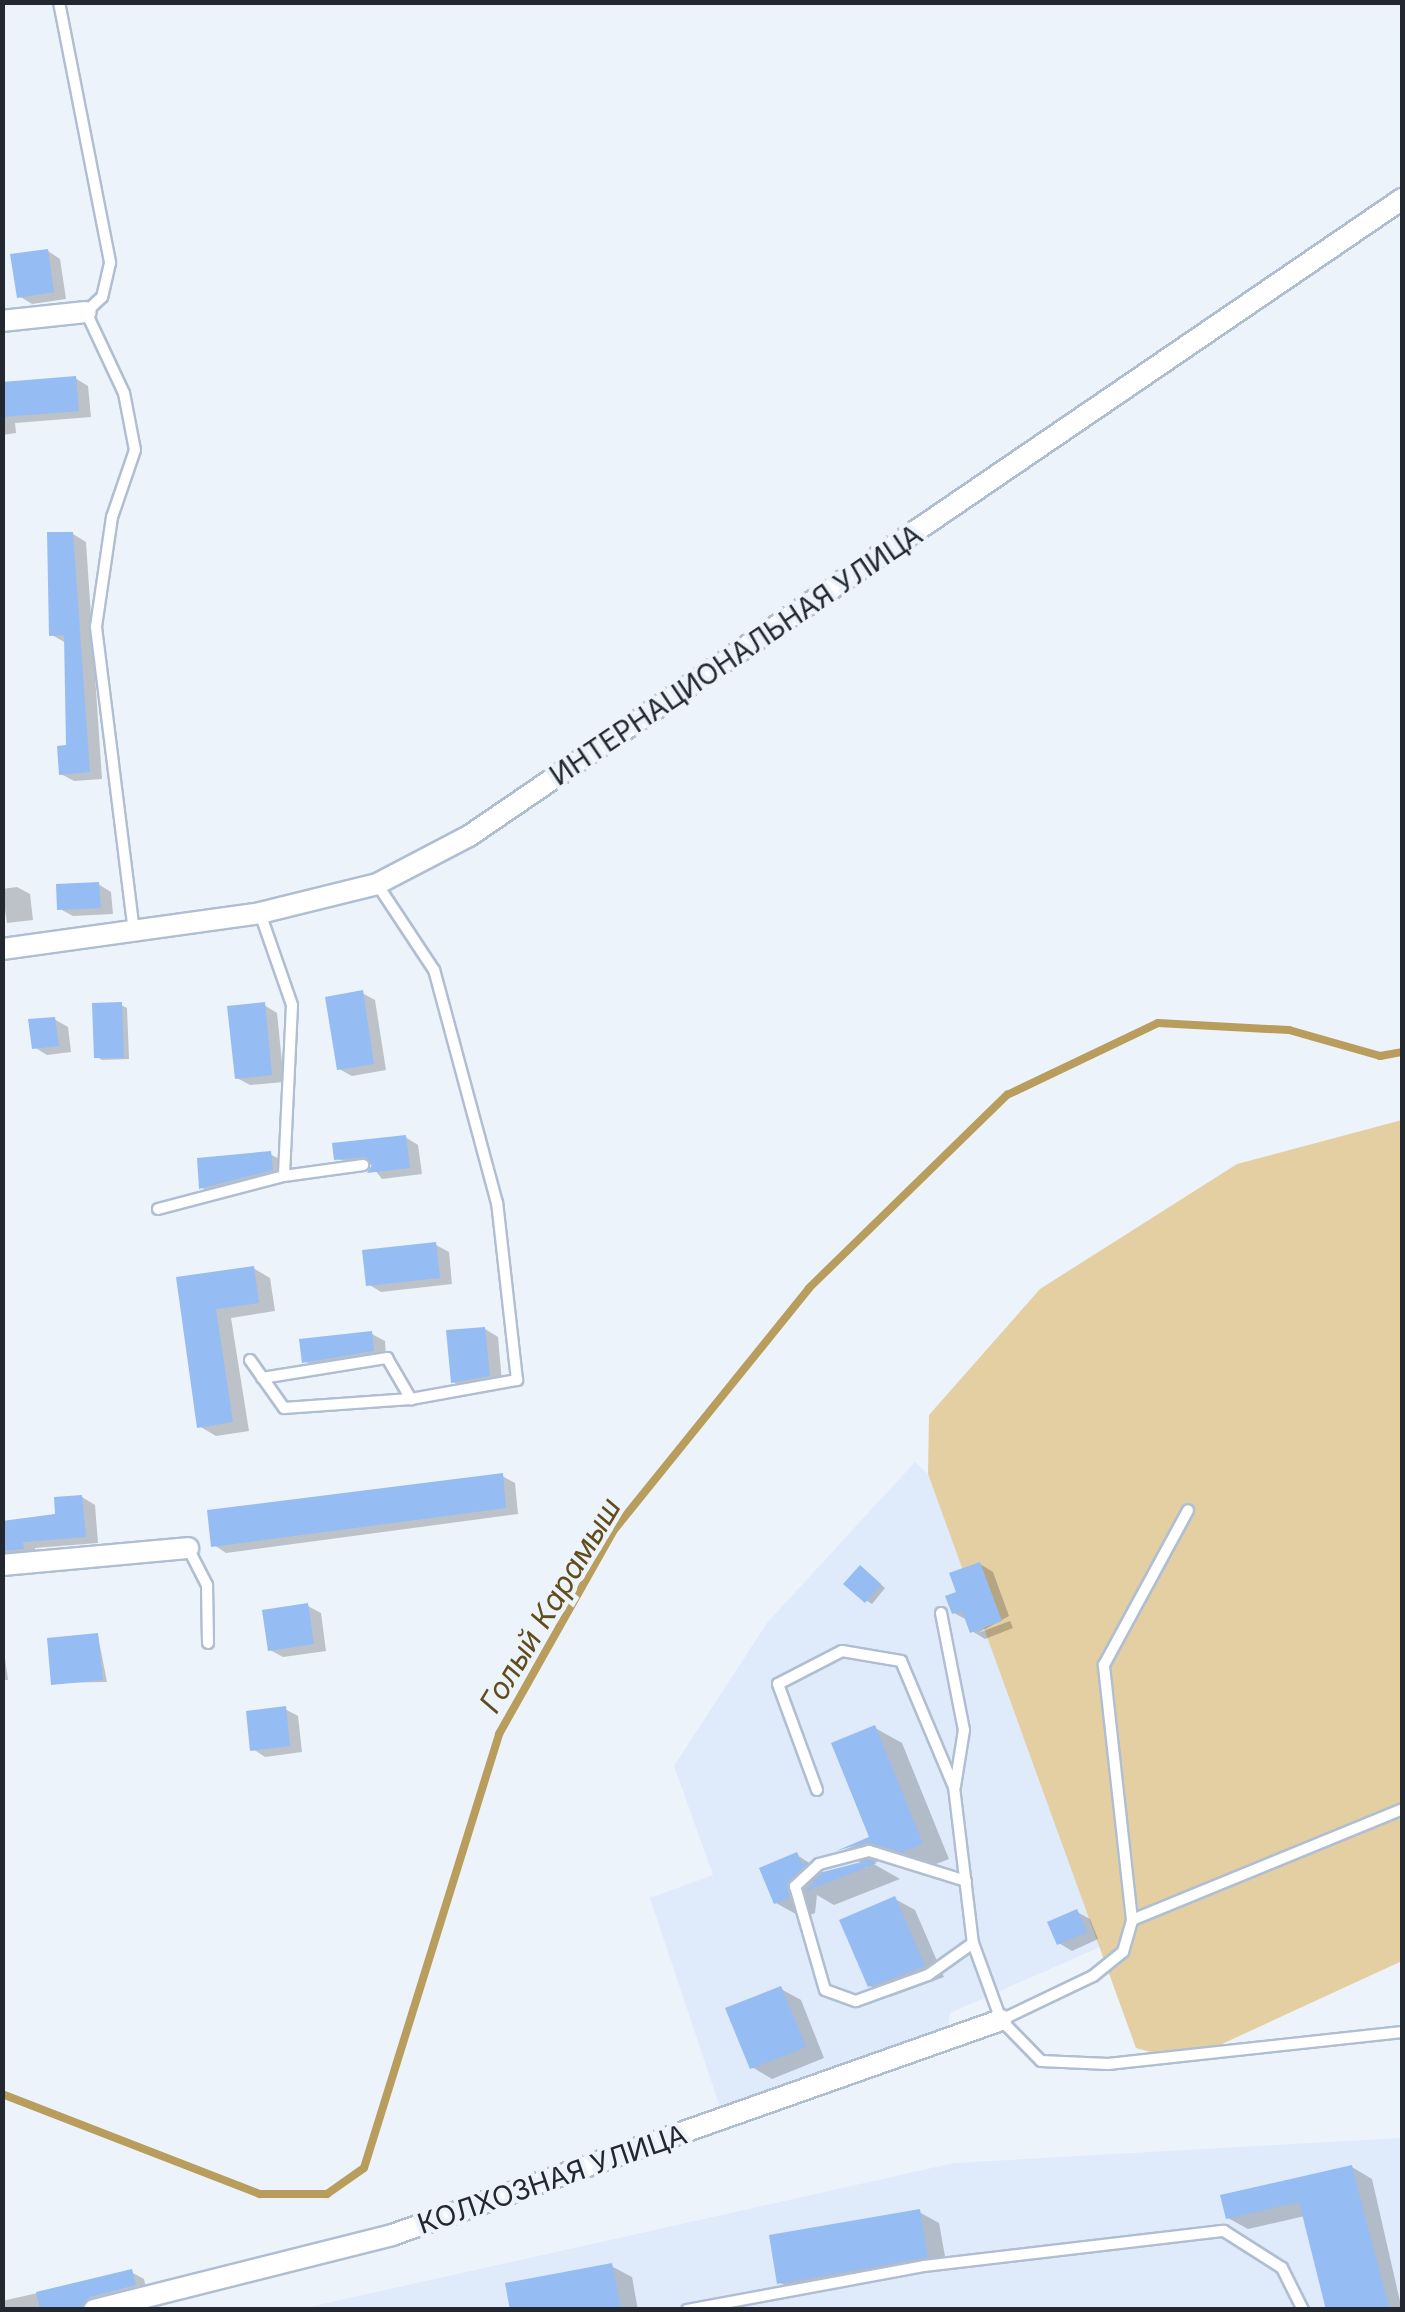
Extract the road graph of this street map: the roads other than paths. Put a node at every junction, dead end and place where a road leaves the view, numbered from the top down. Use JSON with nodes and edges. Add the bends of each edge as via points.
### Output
{"nodes":[{"id":1,"x":58,"y":2,"type":"edge"},
{"id":2,"x":1402,"y":199,"type":"edge"},
{"id":3,"x":86,"y":312,"type":"junction"},
{"id":4,"x":2,"y":321,"type":"edge"},
{"id":5,"x":377,"y":884,"type":"junction"},
{"id":6,"x":260,"y":913,"type":"junction"},
{"id":7,"x":134,"y":931,"type":"junction"},
{"id":8,"x":2,"y":949,"type":"edge"},
{"id":9,"x":363,"y":1165,"type":"dead end"},
{"id":10,"x":284,"y":1176,"type":"junction"},
{"id":11,"x":158,"y":1210,"type":"dead end"},
{"id":12,"x":250,"y":1360,"type":"dead end"},
{"id":13,"x":262,"y":1378,"type":"junction"},
{"id":14,"x":411,"y":1399,"type":"junction"},
{"id":15,"x":1188,"y":1510,"type":"dead end"},
{"id":16,"x":188,"y":1548,"type":"joint"},
{"id":17,"x":2,"y":1565,"type":"edge"},
{"id":18,"x":941,"y":1613,"type":"dead end"},
{"id":19,"x":208,"y":1643,"type":"dead end"},
{"id":20,"x":954,"y":1787,"type":"junction"},
{"id":21,"x":817,"y":1790,"type":"dead end"},
{"id":22,"x":1402,"y":1809,"type":"edge"},
{"id":23,"x":966,"y":1881,"type":"junction"},
{"id":24,"x":1132,"y":1920,"type":"junction"},
{"id":25,"x":973,"y":1943,"type":"junction"},
{"id":26,"x":1001,"y":2020,"type":"junction"},
{"id":27,"x":1402,"y":2032,"type":"edge"},
{"id":28,"x":94,"y":2310,"type":"edge"},
{"id":29,"x":687,"y":2310,"type":"edge"},
{"id":30,"x":1303,"y":2310,"type":"edge"}],
"edges":[{"from":1,"to":3,"type":"lane","via":[[110,263],[102,296]]},
{"from":2,"to":5,"type":"street","name":"ИНТЕРНАЦИОНАЛЬНАЯ УЛИЦА","via":[[469,836]]},
{"from":3,"to":4,"type":"street"},
{"from":3,"to":7,"type":"lane","via":[[124,393],[135,450],[112,517],[96,627]]},
{"from":5,"to":6,"type":"street","name":"ИНТЕРНАЦИОНАЛЬНАЯ УЛИЦА"},
{"from":5,"to":14,"type":"lane","via":[[434,970],[497,1203],[516,1380]]},
{"from":6,"to":7,"type":"street","name":"ИНТЕРНАЦИОНАЛЬНАЯ УЛИЦА"},
{"from":6,"to":10,"type":"lane","via":[[292,1005]]},
{"from":7,"to":8,"type":"street","name":"ИНТЕРНАЦИОНАЛЬНАЯ УЛИЦА"},
{"from":9,"to":10,"type":"lane"},
{"from":10,"to":11,"type":"lane"},
{"from":12,"to":13,"type":"lane"},
{"from":13,"to":14,"type":"lane","via":[[284,1408]]},
{"from":13,"to":14,"type":"lane","via":[[387,1358]]},
{"from":15,"to":24,"type":"lane","via":[[1104,1665]]},
{"from":16,"to":17,"type":"street"},
{"from":16,"to":19,"type":"lane","via":[[207,1585]]},
{"from":18,"to":20,"type":"lane","via":[[964,1730]]},
{"from":20,"to":21,"type":"lane","via":[[901,1660],[842,1651],[778,1684]]},
{"from":20,"to":23,"type":"lane"},
{"from":22,"to":24,"type":"lane"},
{"from":23,"to":25,"type":"lane"},
{"from":23,"to":25,"type":"lane","via":[[869,1851],[818,1864],[796,1886],[824,1990],[856,2001],[928,1975]]},
{"from":24,"to":26,"type":"lane","via":[[1123,1952],[1093,1976]]},
{"from":25,"to":26,"type":"lane"},
{"from":26,"to":27,"type":"lane","via":[[1040,2061],[1108,2064]]},
{"from":26,"to":28,"type":"street","name":"КОЛХОЗНАЯ УЛИЦА","via":[[392,2235]]},
{"from":29,"to":30,"type":"lane","via":[[924,2266],[1224,2231],[1282,2268]]}]}
